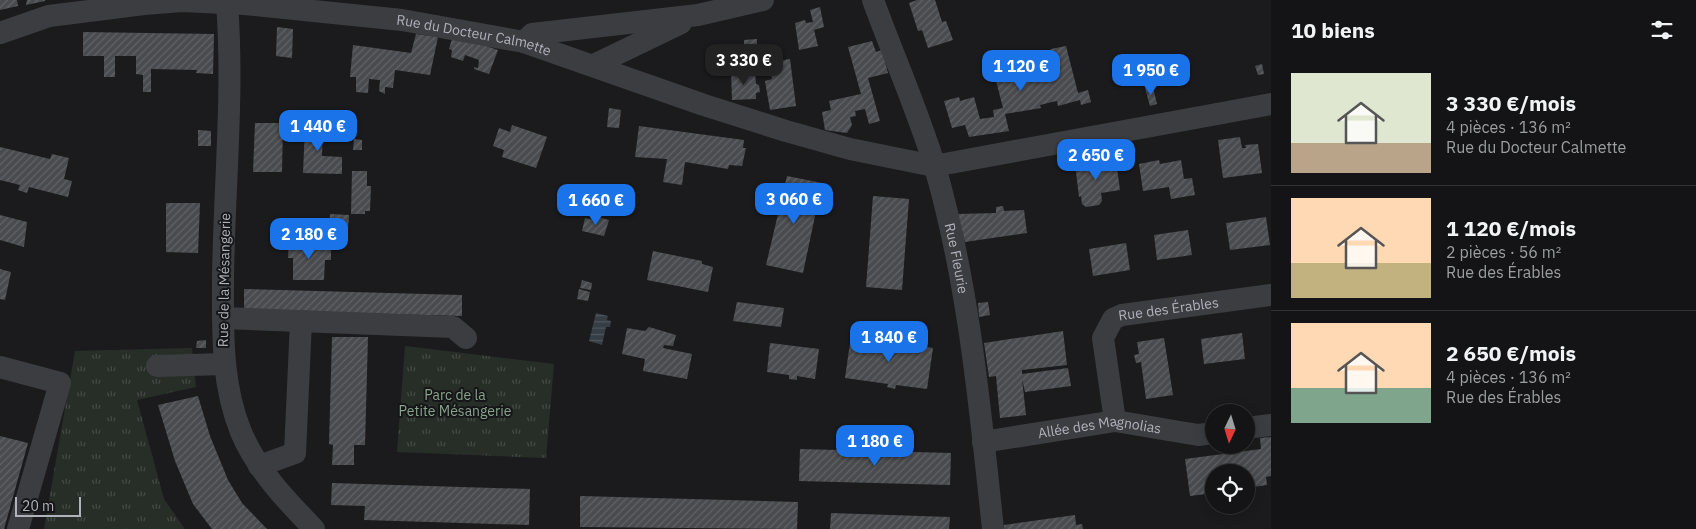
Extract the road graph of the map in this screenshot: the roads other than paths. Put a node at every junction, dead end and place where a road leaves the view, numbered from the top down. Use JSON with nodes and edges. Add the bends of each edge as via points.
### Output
{"nodes":[{"id":1,"x":763,"y":0,"type":"edge"},
{"id":2,"x":873,"y":0,"type":"edge"},
{"id":3,"x":203,"y":1,"type":"edge"},
{"id":4,"x":227,"y":3,"type":"junction"},
{"id":5,"x":698,"y":15,"type":"junction"},
{"id":6,"x":0,"y":33,"type":"edge"},
{"id":7,"x":524,"y":42,"type":"junction"},
{"id":8,"x":594,"y":65,"type":"junction"},
{"id":9,"x":1271,"y":104,"type":"edge"},
{"id":10,"x":934,"y":166,"type":"junction"},
{"id":11,"x":1271,"y":295,"type":"edge"},
{"id":12,"x":223,"y":318,"type":"junction"},
{"id":13,"x":301,"y":321,"type":"junction"},
{"id":14,"x":466,"y":338,"type":"dead end"},
{"id":15,"x":224,"y":364,"type":"junction"},
{"id":16,"x":157,"y":366,"type":"dead end"},
{"id":17,"x":0,"y":367,"type":"edge"},
{"id":18,"x":1115,"y":421,"type":"junction"},
{"id":19,"x":1271,"y":425,"type":"edge"},
{"id":20,"x":1255,"y":427,"type":"edge"},
{"id":21,"x":1205,"y":434,"type":"edge"},
{"id":22,"x":983,"y":442,"type":"junction"},
{"id":23,"x":259,"y":466,"type":"junction"},
{"id":24,"x":18,"y":529,"type":"edge"},
{"id":25,"x":314,"y":529,"type":"edge"},
{"id":26,"x":993,"y":529,"type":"edge"}],
"edges":[{"from":1,"to":5,"type":"street"},
{"from":2,"to":10,"type":"street","name":"Rue Fleurie"},
{"from":3,"to":4,"type":"street","name":"Rue du Docteur Calmette"},
{"from":3,"to":6,"type":"street","name":"Rue du Docteur Calmette","via":[[144,4],[49,16]]},
{"from":4,"to":7,"type":"street","name":"Rue du Docteur Calmette","via":[[402,20]]},
{"from":4,"to":12,"type":"street","name":"Rue de la Mésangerie","via":[[230,37]]},
{"from":5,"to":7,"type":"street","via":[[532,34]]},
{"from":5,"to":8,"type":"street"},
{"from":7,"to":8,"type":"street","name":"Rue du Docteur Calmette"},
{"from":8,"to":10,"type":"street","name":"Rue du Docteur Calmette","via":[[786,131],[850,149]]},
{"from":9,"to":10,"type":"street"},
{"from":10,"to":22,"type":"street","name":"Rue Fleurie","via":[[957,257],[976,371]]},
{"from":11,"to":18,"type":"street","name":"Rue des Érables","via":[[1122,315],[1114,319],[1103,338]]},
{"from":12,"to":13,"type":"street"},
{"from":12,"to":15,"type":"street","name":"Rue de la Mésangerie"},
{"from":13,"to":14,"type":"street","via":[[453,327]]},
{"from":13,"to":23,"type":"street","via":[[295,453]]},
{"from":15,"to":16,"type":"street"},
{"from":15,"to":23,"type":"street","name":"Rue de la Mésangerie","via":[[229,394],[242,433]]},
{"from":17,"to":24,"type":"street","via":[[60,383]]},
{"from":18,"to":21,"type":"street","name":"Allée des Magnolias"},
{"from":18,"to":22,"type":"street","name":"Allée des Magnolias"},
{"from":19,"to":20,"type":"street"},
{"from":22,"to":26,"type":"street","name":"Rue Fleurie"},
{"from":23,"to":25,"type":"street","name":"Rue de la Mésangerie"}]}
